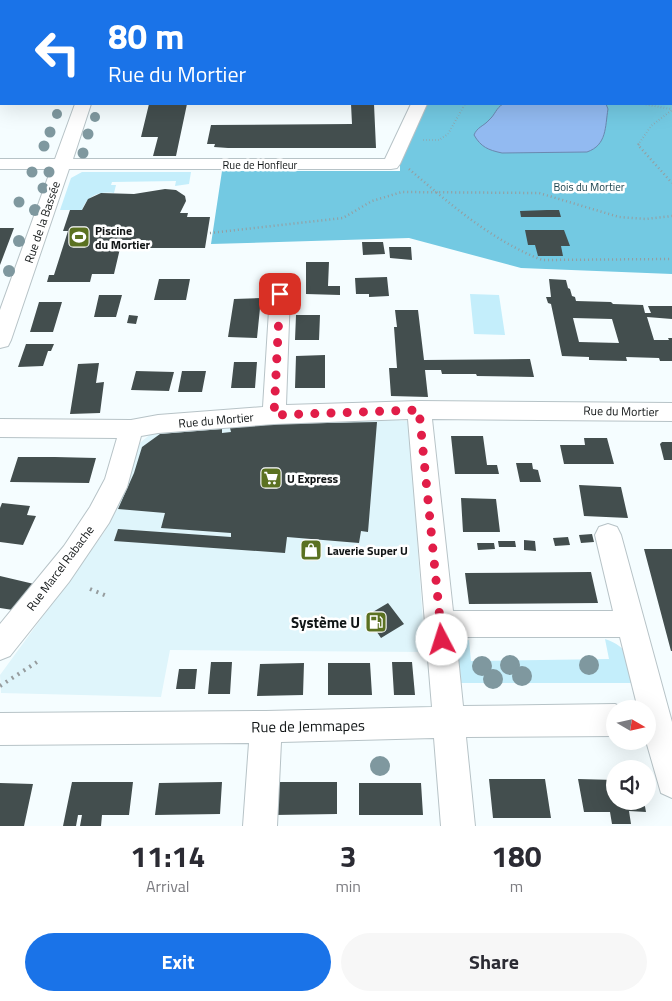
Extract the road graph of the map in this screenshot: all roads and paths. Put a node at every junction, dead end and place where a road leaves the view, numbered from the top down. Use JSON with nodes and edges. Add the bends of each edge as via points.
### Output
{"nodes":[{"id":1,"x":84,"y":105,"type":"edge"},
{"id":2,"x":419,"y":105,"type":"edge"},
{"id":3,"x":463,"y":105,"type":"edge"},
{"id":4,"x":649,"y":105,"type":"edge"},
{"id":5,"x":672,"y":109,"type":"edge"},
{"id":6,"x":404,"y":138,"type":"junction"},
{"id":7,"x":395,"y":157,"type":"junction"},
{"id":8,"x":0,"y":164,"type":"edge"},
{"id":9,"x":62,"y":164,"type":"junction"},
{"id":10,"x":672,"y":183,"type":"edge"},
{"id":11,"x":434,"y":190,"type":"junction"},
{"id":12,"x":672,"y":216,"type":"edge"},
{"id":13,"x":210,"y":233,"type":"dead end"},
{"id":14,"x":672,"y":259,"type":"edge"},
{"id":15,"x":280,"y":294,"type":"dead end"},
{"id":16,"x":6,"y":308,"type":"edge"},
{"id":17,"x":0,"y":340,"type":"edge"},
{"id":18,"x":419,"y":410,"type":"junction"},
{"id":19,"x":672,"y":412,"type":"edge"},
{"id":20,"x":274,"y":415,"type":"junction"},
{"id":21,"x":0,"y":428,"type":"edge"},
{"id":22,"x":131,"y":429,"type":"junction"},
{"id":23,"x":608,"y":535,"type":"dead end"},
{"id":24,"x":90,"y":588,"type":"dead end"},
{"id":25,"x":109,"y":597,"type":"dead end"},
{"id":26,"x":440,"y":624,"type":"junction"},
{"id":27,"x":631,"y":624,"type":"junction"},
{"id":28,"x":0,"y":646,"type":"edge"},
{"id":29,"x":38,"y":662,"type":"dead end"},
{"id":30,"x":0,"y":686,"type":"edge"},
{"id":31,"x":606,"y":720,"type":"edge"},
{"id":32,"x":658,"y":720,"type":"edge"},
{"id":33,"x":449,"y":723,"type":"junction"},
{"id":34,"x":266,"y":728,"type":"junction"},
{"id":35,"x":0,"y":729,"type":"edge"},
{"id":36,"x":672,"y":782,"type":"edge"},
{"id":37,"x":260,"y":826,"type":"edge"},
{"id":38,"x":458,"y":826,"type":"edge"}],
"edges":[{"from":1,"to":9,"type":"street","name":"Rue de la Bassée"},
{"from":2,"to":6,"type":"street"},
{"from":3,"to":6,"type":"path","via":[[448,134],[439,140]]},
{"from":4,"to":5,"type":"path"},
{"from":5,"to":10,"type":"path","via":[[651,126],[638,145]]},
{"from":6,"to":7,"type":"street"},
{"from":7,"to":9,"type":"street","name":"Rue de Honfleur","via":[[392,164]]},
{"from":7,"to":11,"type":"path"},
{"from":8,"to":9,"type":"street"},
{"from":9,"to":16,"type":"street","name":"Rue de la Bassée"},
{"from":11,"to":12,"type":"path","via":[[539,193],[619,217],[646,219]]},
{"from":11,"to":13,"type":"path","via":[[402,192],[372,201],[343,218]]},
{"from":11,"to":14,"type":"path","via":[[511,246],[542,260]]},
{"from":15,"to":20,"type":"street"},
{"from":16,"to":17,"type":"street","name":"Rue de la Bassée"},
{"from":18,"to":19,"type":"street","name":"Rue du Mortier"},
{"from":18,"to":20,"type":"street","name":"Rue du Mortier"},
{"from":18,"to":26,"type":"street"},
{"from":20,"to":22,"type":"street","name":"Rue du Mortier"},
{"from":21,"to":22,"type":"street","name":"Rue du Mortier"},
{"from":22,"to":28,"type":"street","name":"Rue Marcel Rabache","via":[[112,494],[80,545]]},
{"from":23,"to":27,"type":"street"},
{"from":24,"to":25,"type":"path"},
{"from":26,"to":27,"type":"street"},
{"from":26,"to":33,"type":"street"},
{"from":27,"to":32,"type":"street"},
{"from":29,"to":30,"type":"path"},
{"from":31,"to":33,"type":"street","name":"Rue de Jemmapes"},
{"from":32,"to":36,"type":"street"},
{"from":33,"to":34,"type":"street","name":"Rue de Jemmapes"},
{"from":33,"to":38,"type":"street"},
{"from":34,"to":35,"type":"street","name":"Rue de Jemmapes"},
{"from":34,"to":37,"type":"street"}]}
